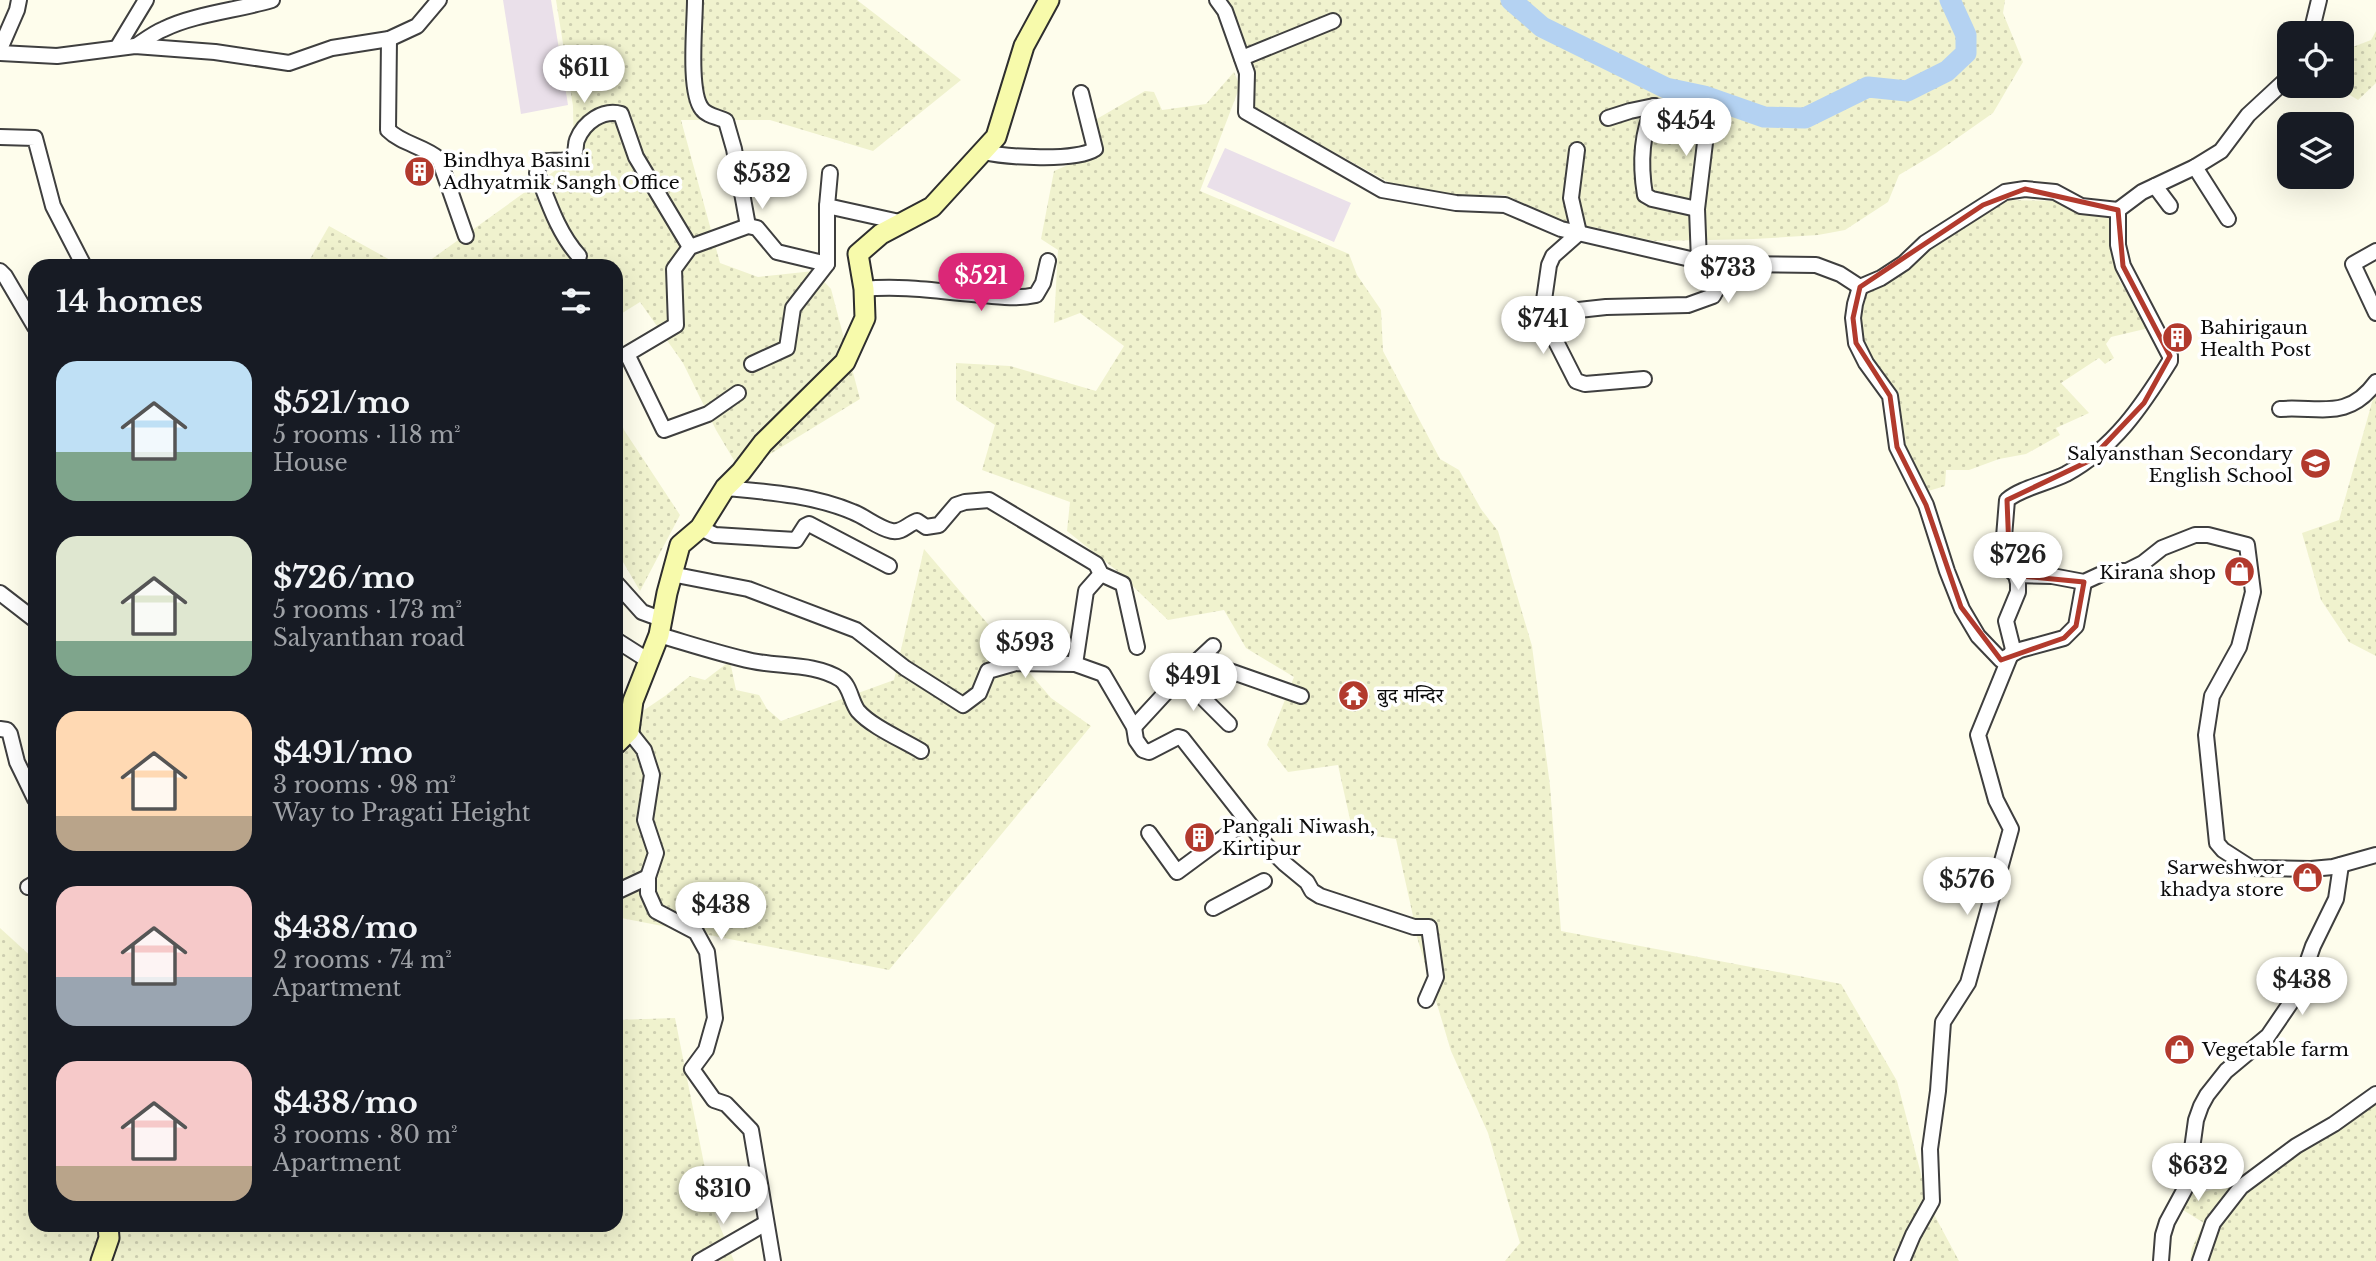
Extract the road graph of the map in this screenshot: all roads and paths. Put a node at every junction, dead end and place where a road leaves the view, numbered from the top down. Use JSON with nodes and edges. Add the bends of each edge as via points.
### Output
{"nodes":[{"id":1,"x":19,"y":0,"type":"edge"},
{"id":2,"x":146,"y":0,"type":"edge"},
{"id":3,"x":272,"y":0,"type":"edge"},
{"id":4,"x":439,"y":0,"type":"edge"},
{"id":5,"x":695,"y":0,"type":"edge"},
{"id":6,"x":1049,"y":0,"type":"edge"},
{"id":7,"x":1217,"y":0,"type":"edge"},
{"id":8,"x":2319,"y":0,"type":"edge"},
{"id":9,"x":1333,"y":21,"type":"dead end"},
{"id":10,"x":2314,"y":21,"type":"edge"},
{"id":11,"x":389,"y":39,"type":"junction"},
{"id":12,"x":135,"y":46,"type":"junction"},
{"id":13,"x":117,"y":48,"type":"junction"},
{"id":14,"x":0,"y":51,"type":"edge"},
{"id":15,"x":1242,"y":58,"type":"junction"},
{"id":16,"x":2277,"y":89,"type":"edge"},
{"id":17,"x":1081,"y":93,"type":"dead end"},
{"id":18,"x":1654,"y":106,"type":"junction"},
{"id":19,"x":1608,"y":118,"type":"dead end"},
{"id":20,"x":0,"y":137,"type":"edge"},
{"id":21,"x":1577,"y":150,"type":"dead end"},
{"id":22,"x":983,"y":152,"type":"junction"},
{"id":23,"x":2195,"y":167,"type":"junction"},
{"id":24,"x":830,"y":173,"type":"dead end"},
{"id":25,"x":2155,"y":186,"type":"junction"},
{"id":26,"x":827,"y":206,"type":"junction"},
{"id":27,"x":2169,"y":206,"type":"dead end"},
{"id":28,"x":1697,"y":209,"type":"junction"},
{"id":29,"x":2118,"y":210,"type":"junction"},
{"id":30,"x":2228,"y":219,"type":"dead end"},
{"id":31,"x":904,"y":223,"type":"junction"},
{"id":32,"x":747,"y":226,"type":"junction"},
{"id":33,"x":1579,"y":233,"type":"junction"},
{"id":34,"x":466,"y":236,"type":"dead end"},
{"id":35,"x":690,"y":247,"type":"junction"},
{"id":36,"x":2376,"y":251,"type":"edge"},
{"id":37,"x":579,"y":256,"type":"dead end"},
{"id":38,"x":80,"y":259,"type":"edge"},
{"id":39,"x":1048,"y":261,"type":"dead end"},
{"id":40,"x":1699,"y":261,"type":"junction"},
{"id":41,"x":827,"y":264,"type":"junction"},
{"id":42,"x":1723,"y":264,"type":"junction"},
{"id":43,"x":0,"y":271,"type":"edge"},
{"id":44,"x":1860,"y":287,"type":"junction"},
{"id":45,"x":864,"y":289,"type":"junction"},
{"id":46,"x":2376,"y":313,"type":"edge"},
{"id":47,"x":1542,"y":314,"type":"junction"},
{"id":48,"x":28,"y":315,"type":"edge"},
{"id":49,"x":752,"y":364,"type":"dead end"},
{"id":50,"x":1644,"y":379,"type":"dead end"},
{"id":51,"x":2376,"y":382,"type":"edge"},
{"id":52,"x":738,"y":393,"type":"dead end"},
{"id":53,"x":2280,"y":409,"type":"dead end"},
{"id":54,"x":725,"y":488,"type":"junction"},
{"id":55,"x":700,"y":528,"type":"junction"},
{"id":56,"x":889,"y":566,"type":"dead end"},
{"id":57,"x":671,"y":574,"type":"junction"},
{"id":58,"x":1101,"y":574,"type":"junction"},
{"id":59,"x":2016,"y":575,"type":"junction"},
{"id":60,"x":2084,"y":582,"type":"junction"},
{"id":61,"x":623,"y":591,"type":"edge"},
{"id":62,"x":0,"y":593,"type":"edge"},
{"id":63,"x":28,"y":615,"type":"edge"},
{"id":64,"x":660,"y":627,"type":"junction"},
{"id":65,"x":623,"y":645,"type":"edge"},
{"id":66,"x":1137,"y":647,"type":"dead end"},
{"id":67,"x":2009,"y":657,"type":"junction"},
{"id":68,"x":649,"y":662,"type":"junction"},
{"id":69,"x":1075,"y":664,"type":"junction"},
{"id":70,"x":1181,"y":676,"type":"junction"},
{"id":71,"x":1301,"y":696,"type":"dead end"},
{"id":72,"x":1229,"y":724,"type":"dead end"},
{"id":73,"x":1134,"y":727,"type":"junction"},
{"id":74,"x":0,"y":729,"type":"edge"},
{"id":75,"x":623,"y":735,"type":"edge"},
{"id":76,"x":623,"y":739,"type":"edge"},
{"id":77,"x":921,"y":751,"type":"dead end"},
{"id":78,"x":28,"y":785,"type":"edge"},
{"id":79,"x":1246,"y":821,"type":"junction"},
{"id":80,"x":1149,"y":833,"type":"dead end"},
{"id":81,"x":2376,"y":855,"type":"edge"},
{"id":82,"x":2341,"y":865,"type":"junction"},
{"id":83,"x":648,"y":877,"type":"junction"},
{"id":84,"x":1264,"y":881,"type":"dead end"},
{"id":85,"x":623,"y":888,"type":"edge"},
{"id":86,"x":1213,"y":908,"type":"dead end"},
{"id":87,"x":1426,"y":1000,"type":"dead end"},
{"id":88,"x":2376,"y":1094,"type":"edge"},
{"id":89,"x":766,"y":1223,"type":"junction"},
{"id":90,"x":109,"y":1232,"type":"edge"},
{"id":91,"x":101,"y":1261,"type":"edge"},
{"id":92,"x":700,"y":1261,"type":"edge"},
{"id":93,"x":773,"y":1261,"type":"edge"},
{"id":94,"x":1902,"y":1261,"type":"edge"},
{"id":95,"x":2161,"y":1261,"type":"edge"},
{"id":96,"x":2200,"y":1261,"type":"edge"}],
"edges":[{"from":1,"to":14,"type":"street"},
{"from":2,"to":13,"type":"street"},
{"from":3,"to":12,"type":"street","via":[[165,28]]},
{"from":4,"to":11,"type":"street","via":[[417,26]]},
{"from":5,"to":32,"type":"street","via":[[694,83],[700,108],[726,121]]},
{"from":6,"to":22,"type":"street","via":[[1024,46],[996,138]]},
{"from":7,"to":15,"type":"street"},
{"from":8,"to":10,"type":"street"},
{"from":9,"to":15,"type":"street"},
{"from":11,"to":12,"type":"street","via":[[332,48],[289,63]]},
{"from":11,"to":34,"type":"street","via":[[388,130],[439,159]]},
{"from":12,"to":13,"type":"street"},
{"from":13,"to":14,"type":"street","via":[[57,56]]},
{"from":15,"to":33,"type":"street","via":[[1247,73],[1246,112],[1382,190],[1456,203],[1505,205]]},
{"from":16,"to":23,"type":"street","via":[[2248,115],[2221,151]]},
{"from":17,"to":22,"type":"street","via":[[1094,149],[1088,153],[1002,157]]},
{"from":18,"to":19,"type":"street"},
{"from":18,"to":28,"type":"street","via":[[1642,146],[1645,195]]},
{"from":18,"to":28,"type":"street","via":[[1708,118]]},
{"from":20,"to":38,"type":"street","via":[[35,138],[53,205]]},
{"from":21,"to":33,"type":"street","via":[[1571,198]]},
{"from":22,"to":31,"type":"street","via":[[932,207]]},
{"from":23,"to":25,"type":"street"},
{"from":23,"to":30,"type":"street"},
{"from":24,"to":26,"type":"street"},
{"from":25,"to":27,"type":"street"},
{"from":25,"to":29,"type":"street"},
{"from":26,"to":31,"type":"street"},
{"from":26,"to":41,"type":"street"},
{"from":28,"to":40,"type":"street"},
{"from":29,"to":44,"type":"street","via":[[2081,206],[2055,192],[2005,192],[1925,243],[1904,263]]},
{"from":29,"to":59,"type":"street","via":[[2123,266],[2170,361],[2144,403],[2089,461],[2007,500],[2005,548],[2009,569]]},
{"from":31,"to":45,"type":"street","via":[[881,234],[859,254]]},
{"from":32,"to":35,"type":"street"},
{"from":32,"to":41,"type":"street","via":[[757,228],[777,253]]},
{"from":33,"to":40,"type":"street"},
{"from":33,"to":47,"type":"street","via":[[1553,256]]},
{"from":35,"to":37,"type":"street","via":[[636,157],[621,114],[613,111],[598,115],[583,130],[569,159],[537,167],[556,220]]},
{"from":35,"to":52,"type":"street","via":[[674,269],[676,325],[628,354],[630,362],[664,430],[708,414]]},
{"from":36,"to":46,"type":"street","via":[[2353,264]]},
{"from":39,"to":45,"type":"street","via":[[1044,283],[1036,295],[1022,298],[893,286]]},
{"from":40,"to":42,"type":"street"},
{"from":41,"to":49,"type":"street","via":[[793,308],[788,348]]},
{"from":42,"to":44,"type":"street","via":[[1816,265]]},
{"from":42,"to":47,"type":"street","via":[[1713,296],[1688,304]]},
{"from":43,"to":48,"type":"street"},
{"from":44,"to":67,"type":"street","via":[[1853,318],[1856,343],[1890,396],[1896,447],[1927,505],[1962,609],[1990,650],[2001,660]]},
{"from":45,"to":54,"type":"street","via":[[865,318],[845,362],[763,443]]},
{"from":47,"to":50,"type":"street","via":[[1576,381]]},
{"from":51,"to":53,"type":"street","via":[[2359,401],[2344,409]]},
{"from":54,"to":55,"type":"street"},
{"from":54,"to":58,"type":"street","via":[[800,497],[852,511],[890,531],[916,522],[926,527],[939,525],[956,505],[989,500],[1096,564]]},
{"from":55,"to":56,"type":"street","via":[[715,535],[796,540],[809,524]]},
{"from":55,"to":57,"type":"street","via":[[680,545]]},
{"from":57,"to":64,"type":"street"},
{"from":57,"to":69,"type":"street","via":[[748,589],[856,630],[964,705],[979,692],[988,671],[1016,663]]},
{"from":58,"to":66,"type":"street","via":[[1123,584]]},
{"from":58,"to":69,"type":"street","via":[[1086,591]]},
{"from":59,"to":60,"type":"street"},
{"from":59,"to":67,"type":"street","via":[[2018,593],[2006,621],[2013,649]]},
{"from":60,"to":67,"type":"street","via":[[2076,626],[2064,638]]},
{"from":60,"to":82,"type":"street","via":[[2108,571],[2127,571],[2195,534],[2247,545],[2253,592],[2239,647],[2212,696],[2206,735],[2217,843],[2251,868]]},
{"from":61,"to":64,"type":"street"},
{"from":62,"to":63,"type":"street"},
{"from":64,"to":68,"type":"street"},
{"from":64,"to":77,"type":"street","via":[[733,657],[836,677],[843,681],[858,710]]},
{"from":65,"to":68,"type":"street"},
{"from":67,"to":94,"type":"street","via":[[1978,735],[1996,800],[2011,829],[1968,983],[1943,1022],[1930,1149],[1932,1201]]},
{"from":68,"to":75,"type":"street"},
{"from":69,"to":73,"type":"street","via":[[1103,674]]},
{"from":70,"to":71,"type":"street","via":[[1209,650],[1227,670]]},
{"from":70,"to":72,"type":"street"},
{"from":70,"to":73,"type":"street"},
{"from":73,"to":79,"type":"street","via":[[1144,751],[1182,738]]},
{"from":74,"to":78,"type":"street","via":[[7,730]]},
{"from":76,"to":83,"type":"street","via":[[643,750],[652,775],[645,820],[656,853]]},
{"from":79,"to":80,"type":"street","via":[[1177,872]]},
{"from":79,"to":87,"type":"street","via":[[1320,896],[1414,927],[1429,927],[1436,977]]},
{"from":81,"to":82,"type":"street"},
{"from":82,"to":95,"type":"street","via":[[2336,899],[2296,995],[2268,1036],[2226,1071],[2200,1106],[2187,1185],[2167,1222]]},
{"from":83,"to":85,"type":"street"},
{"from":83,"to":89,"type":"street","via":[[648,893],[656,911],[696,932],[707,952],[715,1018],[706,1051],[692,1069],[714,1100],[726,1104],[751,1130]]},
{"from":84,"to":86,"type":"street"},
{"from":88,"to":96,"type":"street","via":[[2241,1187],[2213,1223]]},
{"from":89,"to":92,"type":"street"},
{"from":89,"to":93,"type":"street"},
{"from":90,"to":91,"type":"street"}]}
